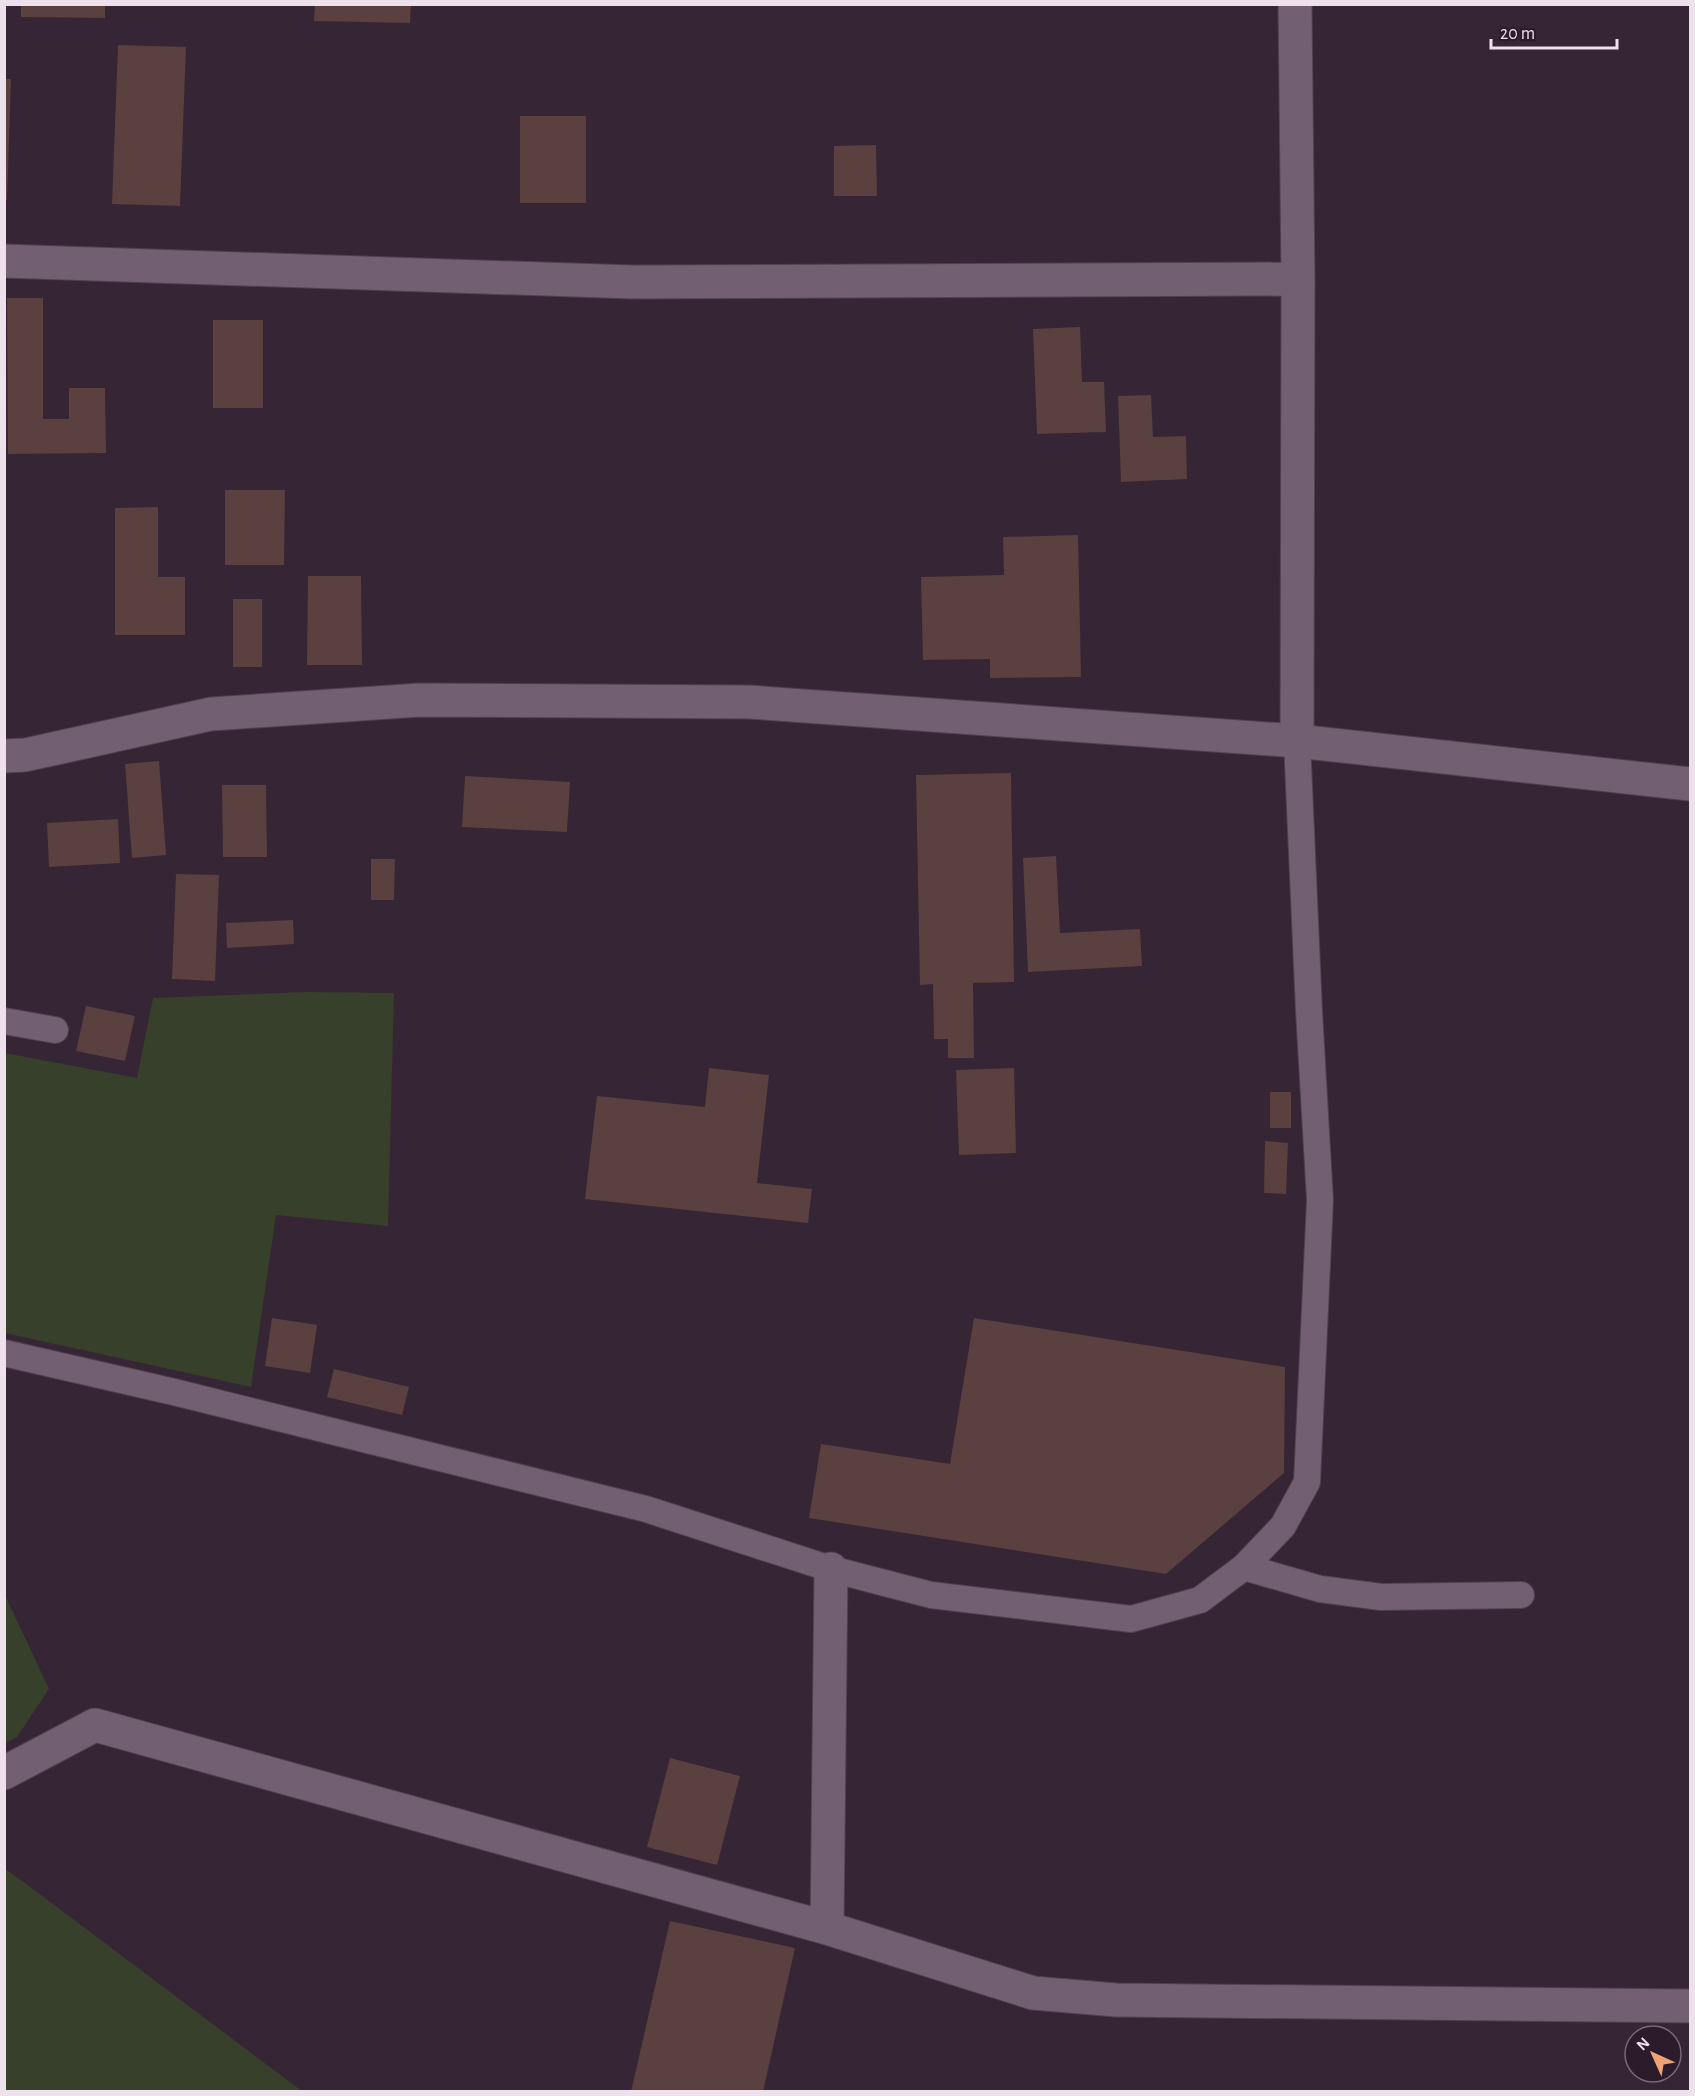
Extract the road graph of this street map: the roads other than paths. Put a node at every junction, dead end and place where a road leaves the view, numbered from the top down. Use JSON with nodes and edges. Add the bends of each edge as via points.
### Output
{"nodes":[{"id":1,"x":1295,"y":4,"type":"edge"},
{"id":2,"x":4,"y":261,"type":"edge"},
{"id":3,"x":1298,"y":279,"type":"junction"},
{"id":4,"x":1298,"y":741,"type":"junction"},
{"id":5,"x":4,"y":756,"type":"edge"},
{"id":6,"x":1690,"y":784,"type":"edge"},
{"id":7,"x":4,"y":1021,"type":"edge"},
{"id":8,"x":55,"y":1030,"type":"dead end"},
{"id":9,"x":4,"y":1353,"type":"edge"},
{"id":10,"x":1244,"y":1567,"type":"junction"},
{"id":11,"x":831,"y":1569,"type":"junction"},
{"id":12,"x":1521,"y":1595,"type":"dead end"},
{"id":13,"x":4,"y":1773,"type":"edge"},
{"id":14,"x":827,"y":1928,"type":"junction"},
{"id":15,"x":1690,"y":2006,"type":"edge"}],
"edges":[{"from":1,"to":3,"type":"street"},
{"from":2,"to":3,"type":"street","via":[[632,282]]},
{"from":3,"to":4,"type":"street"},
{"from":4,"to":5,"type":"street","via":[[750,702],[420,700],[211,714],[26,755]]},
{"from":4,"to":6,"type":"street"},
{"from":4,"to":10,"type":"lane","via":[[1320,1200],[1307,1482],[1283,1526]]},
{"from":7,"to":8,"type":"lane"},
{"from":9,"to":11,"type":"lane","via":[[646,1509]]},
{"from":10,"to":11,"type":"lane","via":[[1200,1600],[1131,1619],[931,1595]]},
{"from":10,"to":12,"type":"lane","via":[[1320,1589],[1381,1597]]},
{"from":11,"to":14,"type":"street"},
{"from":13,"to":14,"type":"street","via":[[94,1725]]},
{"from":14,"to":15,"type":"street","via":[[1033,1993],[1116,2000]]}]}
